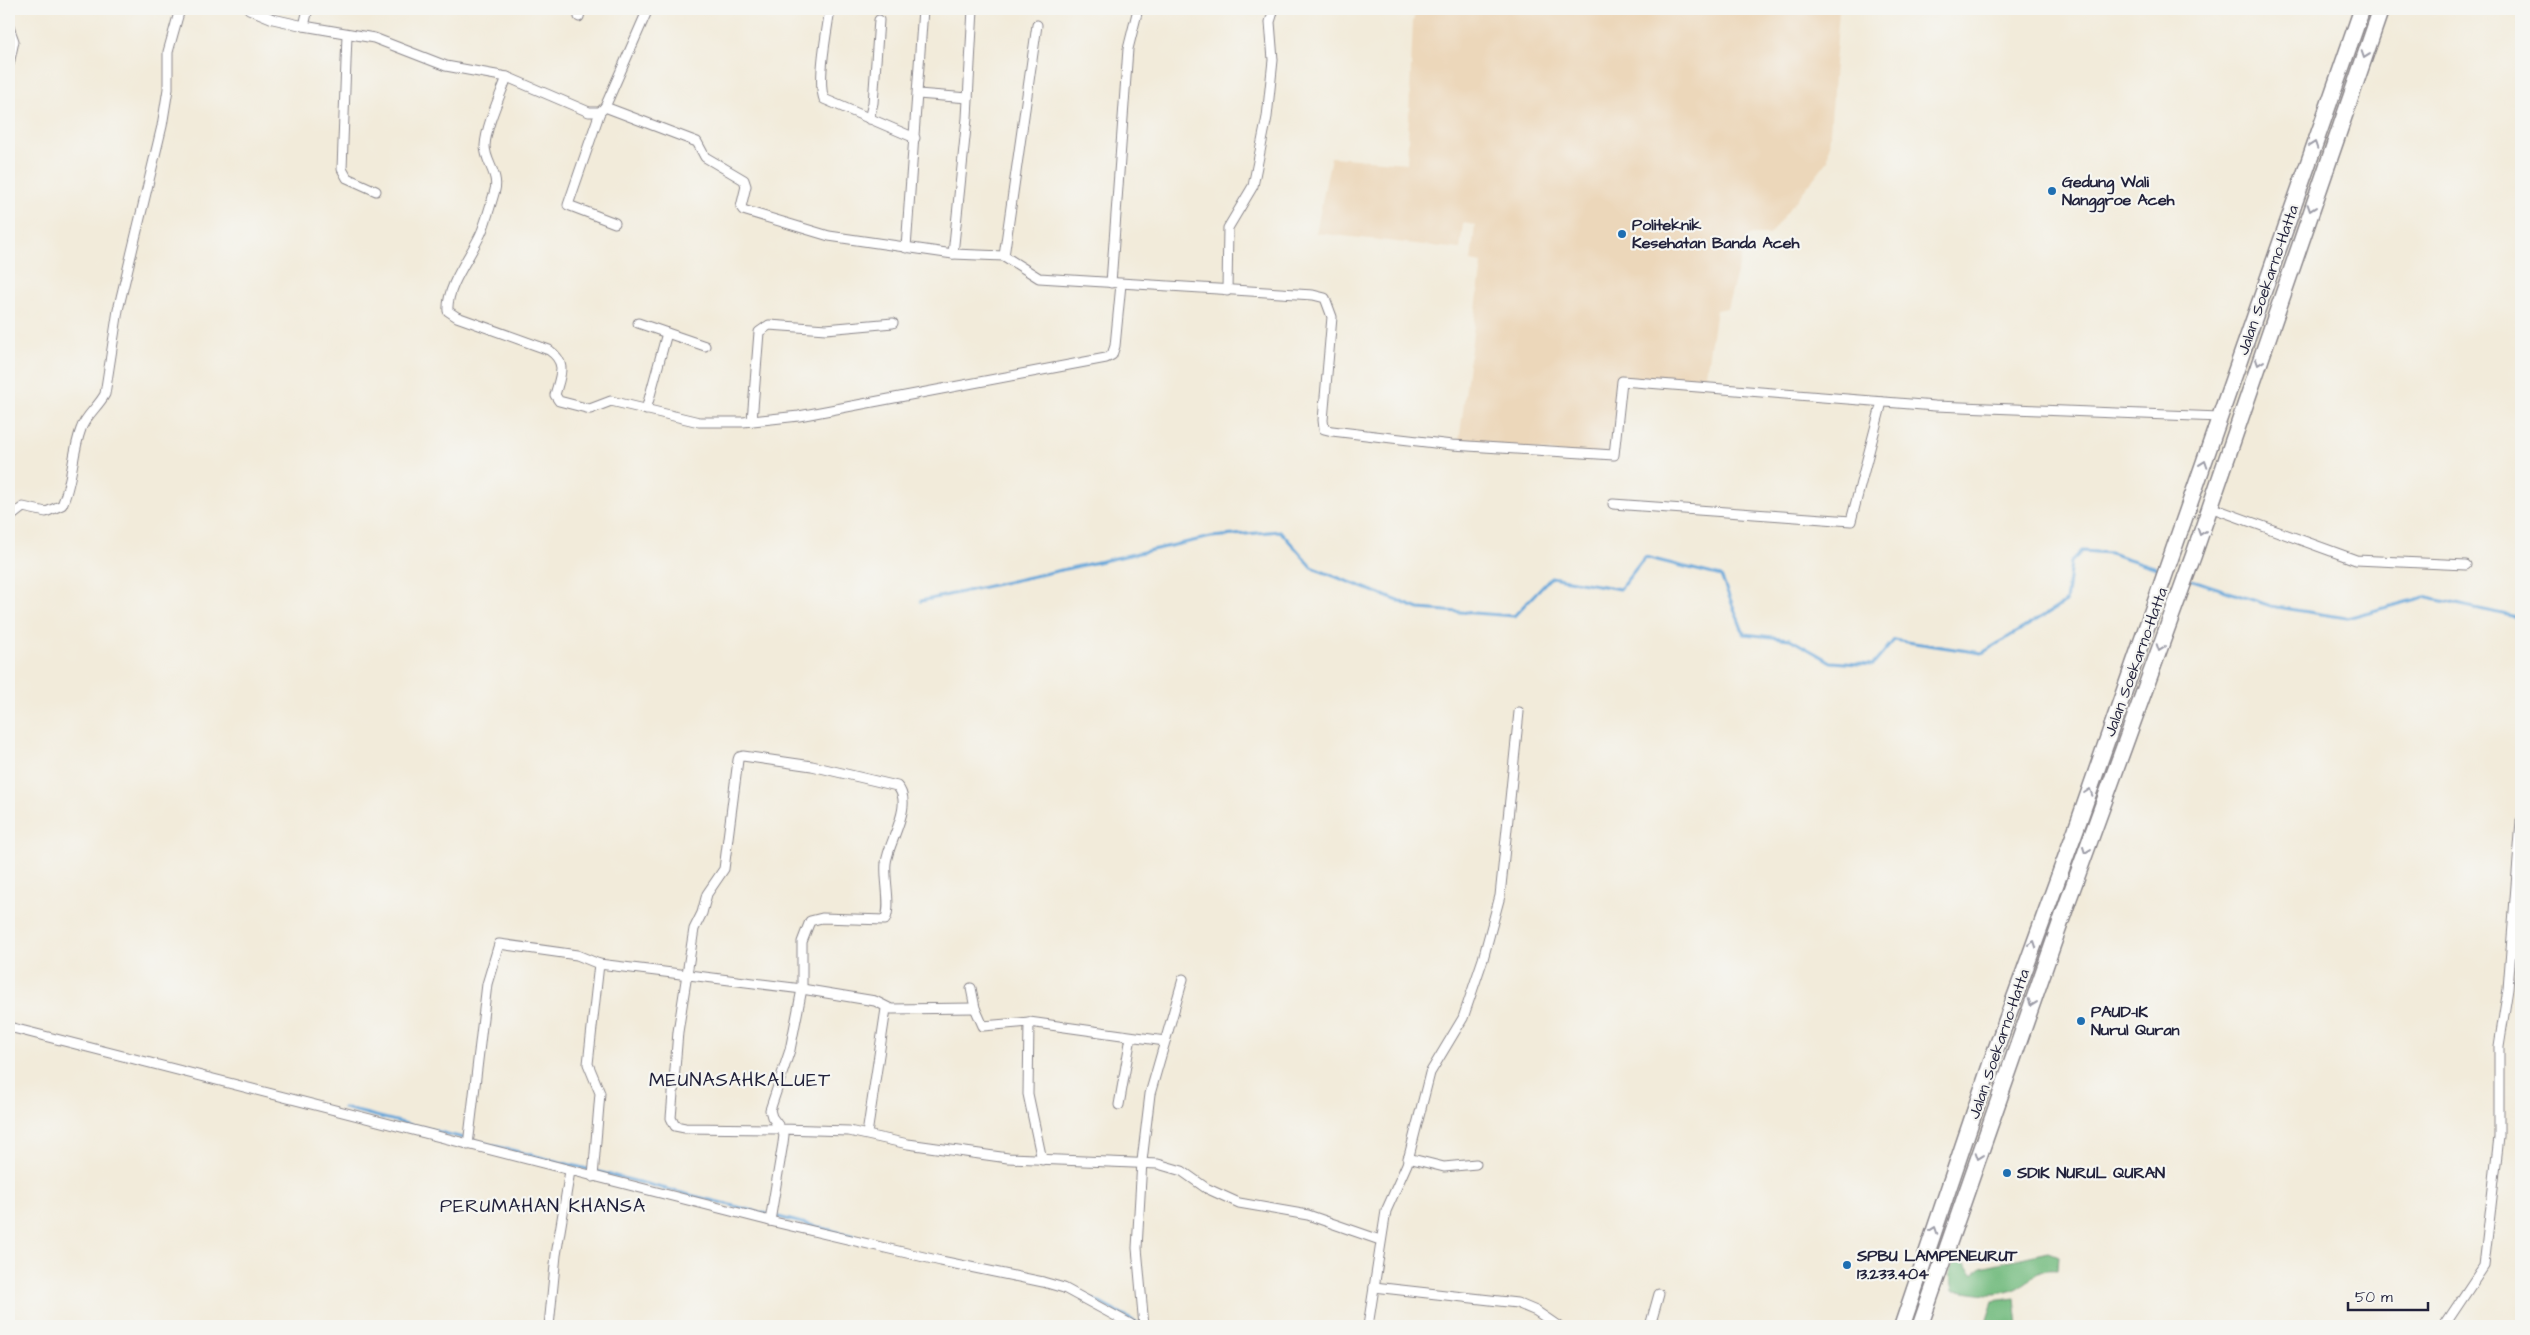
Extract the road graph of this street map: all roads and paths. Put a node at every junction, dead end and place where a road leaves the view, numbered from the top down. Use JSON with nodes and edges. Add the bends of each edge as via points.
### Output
{"nodes":[{"id":1,"x":180,"y":9,"type":"edge"},
{"id":2,"x":249,"y":9,"type":"edge"},
{"id":3,"x":308,"y":9,"type":"edge"},
{"id":4,"x":648,"y":9,"type":"edge"},
{"id":5,"x":830,"y":9,"type":"edge"},
{"id":6,"x":923,"y":9,"type":"edge"},
{"id":7,"x":973,"y":9,"type":"edge"},
{"id":8,"x":1138,"y":9,"type":"edge"},
{"id":9,"x":1274,"y":9,"type":"edge"},
{"id":10,"x":2362,"y":9,"type":"edge"},
{"id":11,"x":2381,"y":9,"type":"edge"},
{"id":12,"x":878,"y":20,"type":"dead end"},
{"id":13,"x":304,"y":26,"type":"junction"},
{"id":14,"x":1037,"y":26,"type":"dead end"},
{"id":15,"x":9,"y":27,"type":"edge"},
{"id":16,"x":347,"y":35,"type":"junction"},
{"id":17,"x":9,"y":64,"type":"edge"},
{"id":18,"x":507,"y":76,"type":"junction"},
{"id":19,"x":918,"y":94,"type":"junction"},
{"id":20,"x":968,"y":98,"type":"junction"},
{"id":21,"x":602,"y":110,"type":"junction"},
{"id":22,"x":869,"y":119,"type":"junction"},
{"id":23,"x":915,"y":138,"type":"junction"},
{"id":24,"x":376,"y":191,"type":"dead end"},
{"id":25,"x":615,"y":223,"type":"dead end"},
{"id":26,"x":906,"y":248,"type":"junction"},
{"id":27,"x":952,"y":254,"type":"junction"},
{"id":28,"x":1004,"y":256,"type":"junction"},
{"id":29,"x":1111,"y":283,"type":"junction"},
{"id":30,"x":1121,"y":284,"type":"junction"},
{"id":31,"x":1227,"y":291,"type":"junction"},
{"id":32,"x":638,"y":323,"type":"dead end"},
{"id":33,"x":893,"y":323,"type":"dead end"},
{"id":34,"x":667,"y":333,"type":"junction"},
{"id":35,"x":705,"y":346,"type":"dead end"},
{"id":36,"x":1882,"y":402,"type":"junction"},
{"id":37,"x":646,"y":410,"type":"junction"},
{"id":38,"x":2220,"y":417,"type":"junction"},
{"id":39,"x":752,"y":421,"type":"junction"},
{"id":40,"x":1613,"y":504,"type":"dead end"},
{"id":41,"x":2210,"y":507,"type":"junction"},
{"id":42,"x":9,"y":518,"type":"edge"},
{"id":43,"x":2466,"y":565,"type":"dead end"},
{"id":44,"x":1520,"y":712,"type":"dead end"},
{"id":45,"x":2521,"y":822,"type":"edge"},
{"id":46,"x":599,"y":964,"type":"junction"},
{"id":47,"x":686,"y":974,"type":"junction"},
{"id":48,"x":1183,"y":979,"type":"dead end"},
{"id":49,"x":971,"y":988,"type":"dead end"},
{"id":50,"x":802,"y":989,"type":"junction"},
{"id":51,"x":975,"y":1008,"type":"junction"},
{"id":52,"x":886,"y":1009,"type":"junction"},
{"id":53,"x":1028,"y":1022,"type":"junction"},
{"id":54,"x":9,"y":1027,"type":"edge"},
{"id":55,"x":1131,"y":1037,"type":"junction"},
{"id":56,"x":1165,"y":1041,"type":"junction"},
{"id":57,"x":1119,"y":1105,"type":"dead end"},
{"id":58,"x":1974,"y":1112,"type":"junction"},
{"id":59,"x":1992,"y":1118,"type":"junction"},
{"id":60,"x":781,"y":1129,"type":"junction"},
{"id":61,"x":867,"y":1134,"type":"junction"},
{"id":62,"x":468,"y":1145,"type":"junction"},
{"id":63,"x":1408,"y":1158,"type":"junction"},
{"id":64,"x":1042,"y":1160,"type":"junction"},
{"id":65,"x":1142,"y":1161,"type":"junction"},
{"id":66,"x":1476,"y":1164,"type":"dead end"},
{"id":67,"x":570,"y":1171,"type":"junction"},
{"id":68,"x":594,"y":1171,"type":"junction"},
{"id":69,"x":771,"y":1216,"type":"junction"},
{"id":70,"x":1380,"y":1240,"type":"junction"},
{"id":71,"x":1374,"y":1287,"type":"junction"},
{"id":72,"x":1659,"y":1294,"type":"dead end"},
{"id":73,"x":549,"y":1326,"type":"edge"},
{"id":74,"x":1134,"y":1326,"type":"edge"},
{"id":75,"x":1144,"y":1326,"type":"edge"},
{"id":76,"x":1368,"y":1326,"type":"edge"},
{"id":77,"x":1558,"y":1326,"type":"edge"},
{"id":78,"x":1650,"y":1326,"type":"edge"},
{"id":79,"x":1902,"y":1326,"type":"edge"},
{"id":80,"x":1920,"y":1326,"type":"edge"},
{"id":81,"x":2444,"y":1326,"type":"edge"}],
"edges":[{"from":1,"to":42,"type":"street","via":[[168,52],[168,89],[162,126],[118,310],[105,394],[82,426],[62,505],[46,512],[23,507]]},
{"from":2,"to":13,"type":"street"},
{"from":3,"to":13,"type":"street"},
{"from":4,"to":21,"type":"street"},
{"from":5,"to":22,"type":"street","via":[[822,95],[826,100]]},
{"from":6,"to":19,"type":"street"},
{"from":7,"to":20,"type":"street"},
{"from":8,"to":29,"type":"street","via":[[1128,49]]},
{"from":9,"to":31,"type":"street","via":[[1270,22],[1273,60],[1267,117],[1253,186],[1228,228]]},
{"from":38,"to":10,"type":"highway","name":"Jalan Soekarno-Hatta","one_way":true},
{"from":11,"to":41,"type":"highway","name":"Jalan Soekarno-Hatta","one_way":true},
{"from":12,"to":22,"type":"street","via":[[873,103]]},
{"from":13,"to":16,"type":"street"},
{"from":14,"to":28,"type":"street"},
{"from":15,"to":17,"type":"street","via":[[14,41]]},
{"from":16,"to":18,"type":"street","via":[[381,40],[446,66]]},
{"from":16,"to":24,"type":"street","via":[[342,169],[347,178]]},
{"from":18,"to":21,"type":"street","via":[[589,112]]},
{"from":18,"to":37,"type":"street","via":[[485,145],[496,188],[482,230],[455,280],[448,311],[550,350],[558,356],[562,364],[555,395],[558,401],[590,409],[611,401]]},
{"from":19,"to":20,"type":"street"},
{"from":19,"to":23,"type":"street"},
{"from":20,"to":27,"type":"street"},
{"from":21,"to":25,"type":"street","via":[[568,204]]},
{"from":21,"to":26,"type":"street","via":[[697,142],[705,157],[744,180],[743,210],[829,236]]},
{"from":22,"to":23,"type":"street"},
{"from":23,"to":26,"type":"street"},
{"from":26,"to":27,"type":"street"},
{"from":27,"to":28,"type":"street"},
{"from":28,"to":29,"type":"street","via":[[1039,278]]},
{"from":29,"to":30,"type":"street"},
{"from":30,"to":31,"type":"street"},
{"from":30,"to":39,"type":"street","via":[[1115,346],[1112,355],[1106,358],[799,416]]},
{"from":31,"to":36,"type":"street","via":[[1326,298],[1332,317],[1323,420],[1324,429],[1332,431],[1452,445],[1614,455],[1622,381]]},
{"from":32,"to":34,"type":"street"},
{"from":33,"to":39,"type":"street","via":[[826,329],[762,327]]},
{"from":34,"to":35,"type":"street"},
{"from":34,"to":37,"type":"street"},
{"from":36,"to":38,"type":"street"},
{"from":36,"to":40,"type":"street","via":[[1851,521]]},
{"from":37,"to":39,"type":"street","via":[[699,422]]},
{"from":58,"to":38,"type":"highway","name":"Jalan Soekarno-Hatta","one_way":true},
{"from":41,"to":43,"type":"street","via":[[2356,560]]},
{"from":41,"to":59,"type":"highway","name":"Jalan Soekarno-Hatta","one_way":true},
{"from":44,"to":63,"type":"street","via":[[1500,896],[1483,959],[1462,1018],[1430,1073]]},
{"from":45,"to":81,"type":"street","via":[[2508,989],[2499,1046],[2500,1137],[2484,1266]]},
{"from":46,"to":47,"type":"street"},
{"from":46,"to":62,"type":"street","via":[[577,955],[499,944],[487,984]]},
{"from":46,"to":68,"type":"street","via":[[588,1064],[600,1093]]},
{"from":47,"to":50,"type":"street"},
{"from":47,"to":50,"type":"street","via":[[694,929],[707,894],[724,869],[739,757],[812,766],[896,786],[904,798],[886,862],[887,918],[884,921],[822,918],[810,921],[802,942]]},
{"from":47,"to":60,"type":"street","via":[[678,1032],[672,1123],[685,1128]]},
{"from":48,"to":56,"type":"street"},
{"from":49,"to":51,"type":"street"},
{"from":50,"to":52,"type":"street","via":[[875,1001]]},
{"from":50,"to":60,"type":"street","via":[[788,1056],[771,1104],[772,1117]]},
{"from":51,"to":52,"type":"street"},
{"from":51,"to":53,"type":"street","via":[[983,1026]]},
{"from":52,"to":61,"type":"street"},
{"from":53,"to":55,"type":"street"},
{"from":53,"to":64,"type":"street","via":[[1028,1094]]},
{"from":54,"to":62,"type":"street"},
{"from":55,"to":56,"type":"street"},
{"from":55,"to":57,"type":"street"},
{"from":56,"to":65,"type":"street","via":[[1150,1094]]},
{"from":58,"to":59,"type":"highway"},
{"from":79,"to":58,"type":"highway","name":"Jalan Soekarno-Hatta","one_way":true},
{"from":59,"to":80,"type":"highway","name":"Jalan Soekarno-Hatta","one_way":true},
{"from":60,"to":61,"type":"street"},
{"from":60,"to":69,"type":"street","via":[[783,1143]]},
{"from":61,"to":64,"type":"street","via":[[908,1144]]},
{"from":62,"to":67,"type":"street"},
{"from":63,"to":66,"type":"street","via":[[1444,1167]]},
{"from":63,"to":70,"type":"street","via":[[1386,1211]]},
{"from":64,"to":65,"type":"street"},
{"from":65,"to":70,"type":"street","via":[[1171,1166],[1206,1188],[1239,1203],[1308,1215]]},
{"from":65,"to":75,"type":"street","via":[[1137,1248]]},
{"from":67,"to":68,"type":"street"},
{"from":67,"to":73,"type":"street","via":[[556,1255]]},
{"from":68,"to":69,"type":"street"},
{"from":69,"to":74,"type":"street","via":[[941,1261],[1043,1282],[1089,1301]]},
{"from":70,"to":71,"type":"street","via":[[1380,1260]]},
{"from":71,"to":76,"type":"street"},
{"from":71,"to":77,"type":"street","via":[[1517,1303]]},
{"from":72,"to":78,"type":"street"}]}
